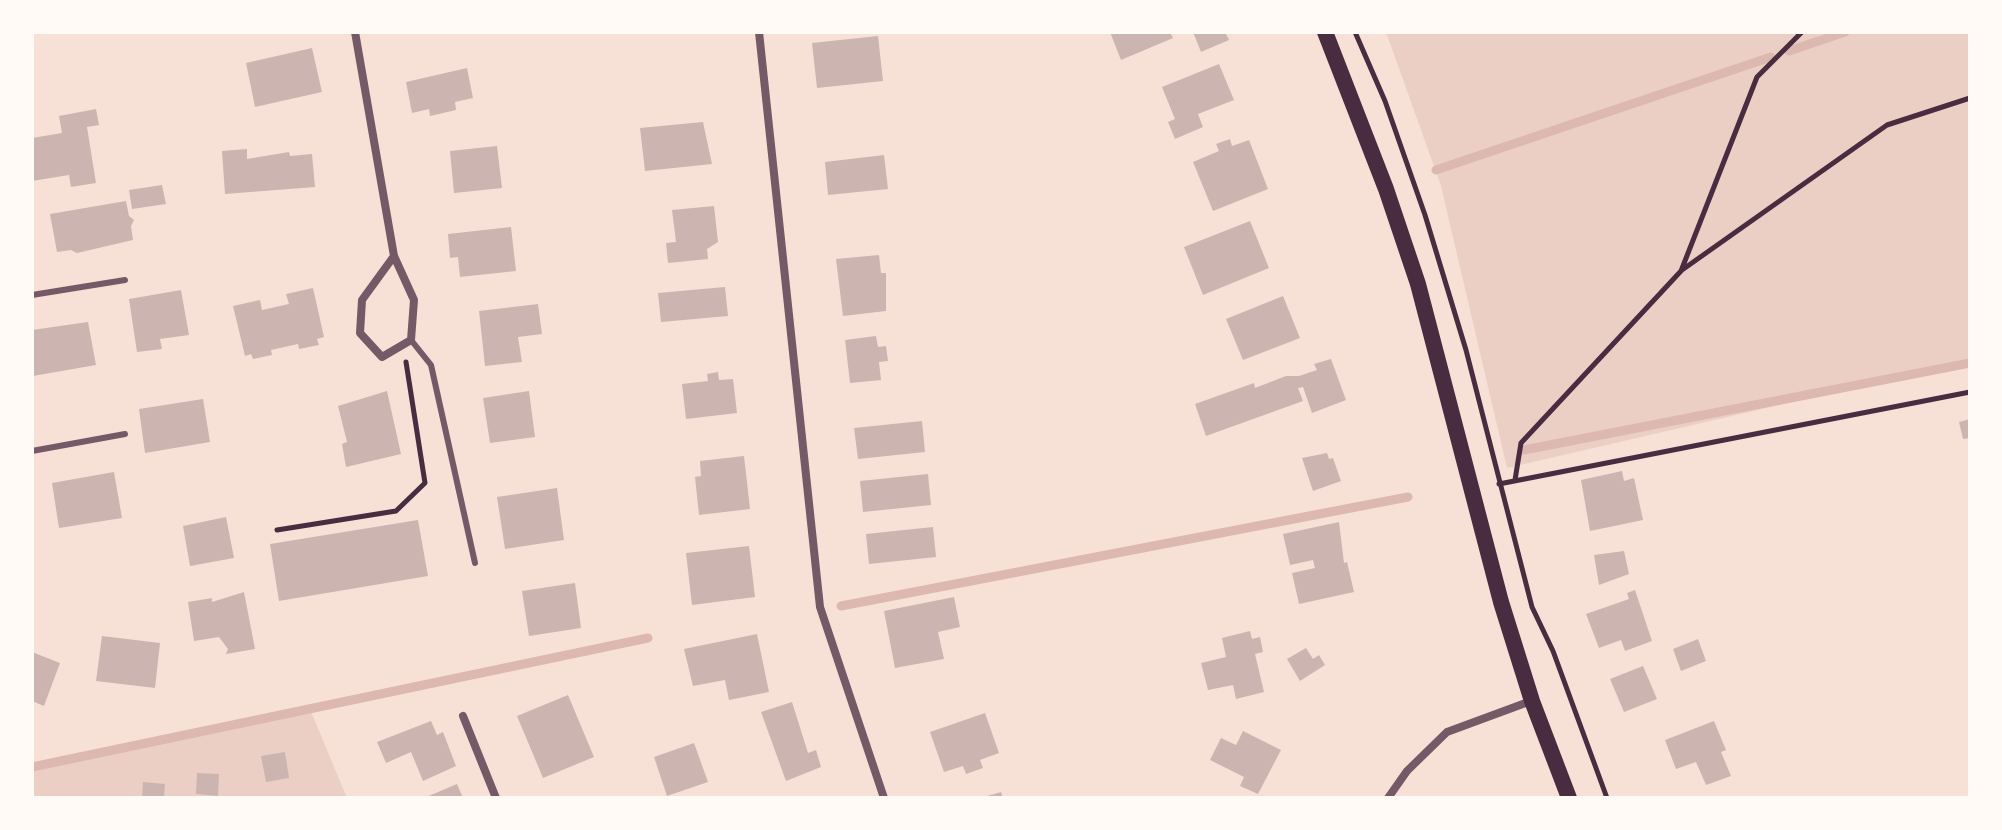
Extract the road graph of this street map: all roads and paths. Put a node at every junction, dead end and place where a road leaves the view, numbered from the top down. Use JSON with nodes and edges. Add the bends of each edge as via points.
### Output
{"nodes":[{"id":1,"x":355,"y":32,"type":"edge"},
{"id":2,"x":759,"y":32,"type":"edge"},
{"id":3,"x":1325,"y":32,"type":"edge"},
{"id":4,"x":1355,"y":32,"type":"edge"},
{"id":5,"x":1802,"y":32,"type":"edge"},
{"id":6,"x":1970,"y":98,"type":"edge"},
{"id":7,"x":394,"y":256,"type":"junction"},
{"id":8,"x":1681,"y":271,"type":"junction"},
{"id":9,"x":125,"y":280,"type":"dead end"},
{"id":10,"x":32,"y":295,"type":"edge"},
{"id":11,"x":407,"y":343,"type":"junction"},
{"id":12,"x":1970,"y":392,"type":"edge"},
{"id":13,"x":125,"y":434,"type":"dead end"},
{"id":14,"x":32,"y":451,"type":"edge"},
{"id":15,"x":1515,"y":480,"type":"junction"},
{"id":16,"x":1499,"y":484,"type":"junction"},
{"id":17,"x":277,"y":530,"type":"dead end"},
{"id":18,"x":475,"y":563,"type":"dead end"},
{"id":19,"x":1532,"y":701,"type":"junction"},
{"id":20,"x":463,"y":716,"type":"dead end"},
{"id":21,"x":496,"y":798,"type":"edge"},
{"id":22,"x":884,"y":798,"type":"edge"},
{"id":23,"x":1388,"y":798,"type":"edge"},
{"id":24,"x":1569,"y":798,"type":"edge"},
{"id":25,"x":1607,"y":798,"type":"edge"}],
"edges":[{"from":1,"to":7,"type":"street"},
{"from":2,"to":22,"type":"street","via":[[820,607]]},
{"from":3,"to":19,"type":"main road","via":[[1418,284]]},
{"from":4,"to":16,"type":"path","via":[[1425,215]]},
{"from":5,"to":8,"type":"path","via":[[1757,77]]},
{"from":6,"to":8,"type":"path","via":[[1887,125]]},
{"from":7,"to":11,"type":"street","via":[[414,300]]},
{"from":7,"to":11,"type":"street","via":[[362,300],[360,333],[382,357]]},
{"from":8,"to":15,"type":"path","via":[[1521,443]]},
{"from":9,"to":10,"type":"lane"},
{"from":11,"to":17,"type":"path","via":[[425,483],[396,511]]},
{"from":11,"to":18,"type":"lane","via":[[431,365]]},
{"from":12,"to":15,"type":"path"},
{"from":13,"to":14,"type":"lane"},
{"from":15,"to":16,"type":"path"},
{"from":16,"to":25,"type":"path","via":[[1532,607]]},
{"from":19,"to":23,"type":"street","via":[[1447,732]]},
{"from":19,"to":24,"type":"main road"},
{"from":20,"to":21,"type":"street"}]}
